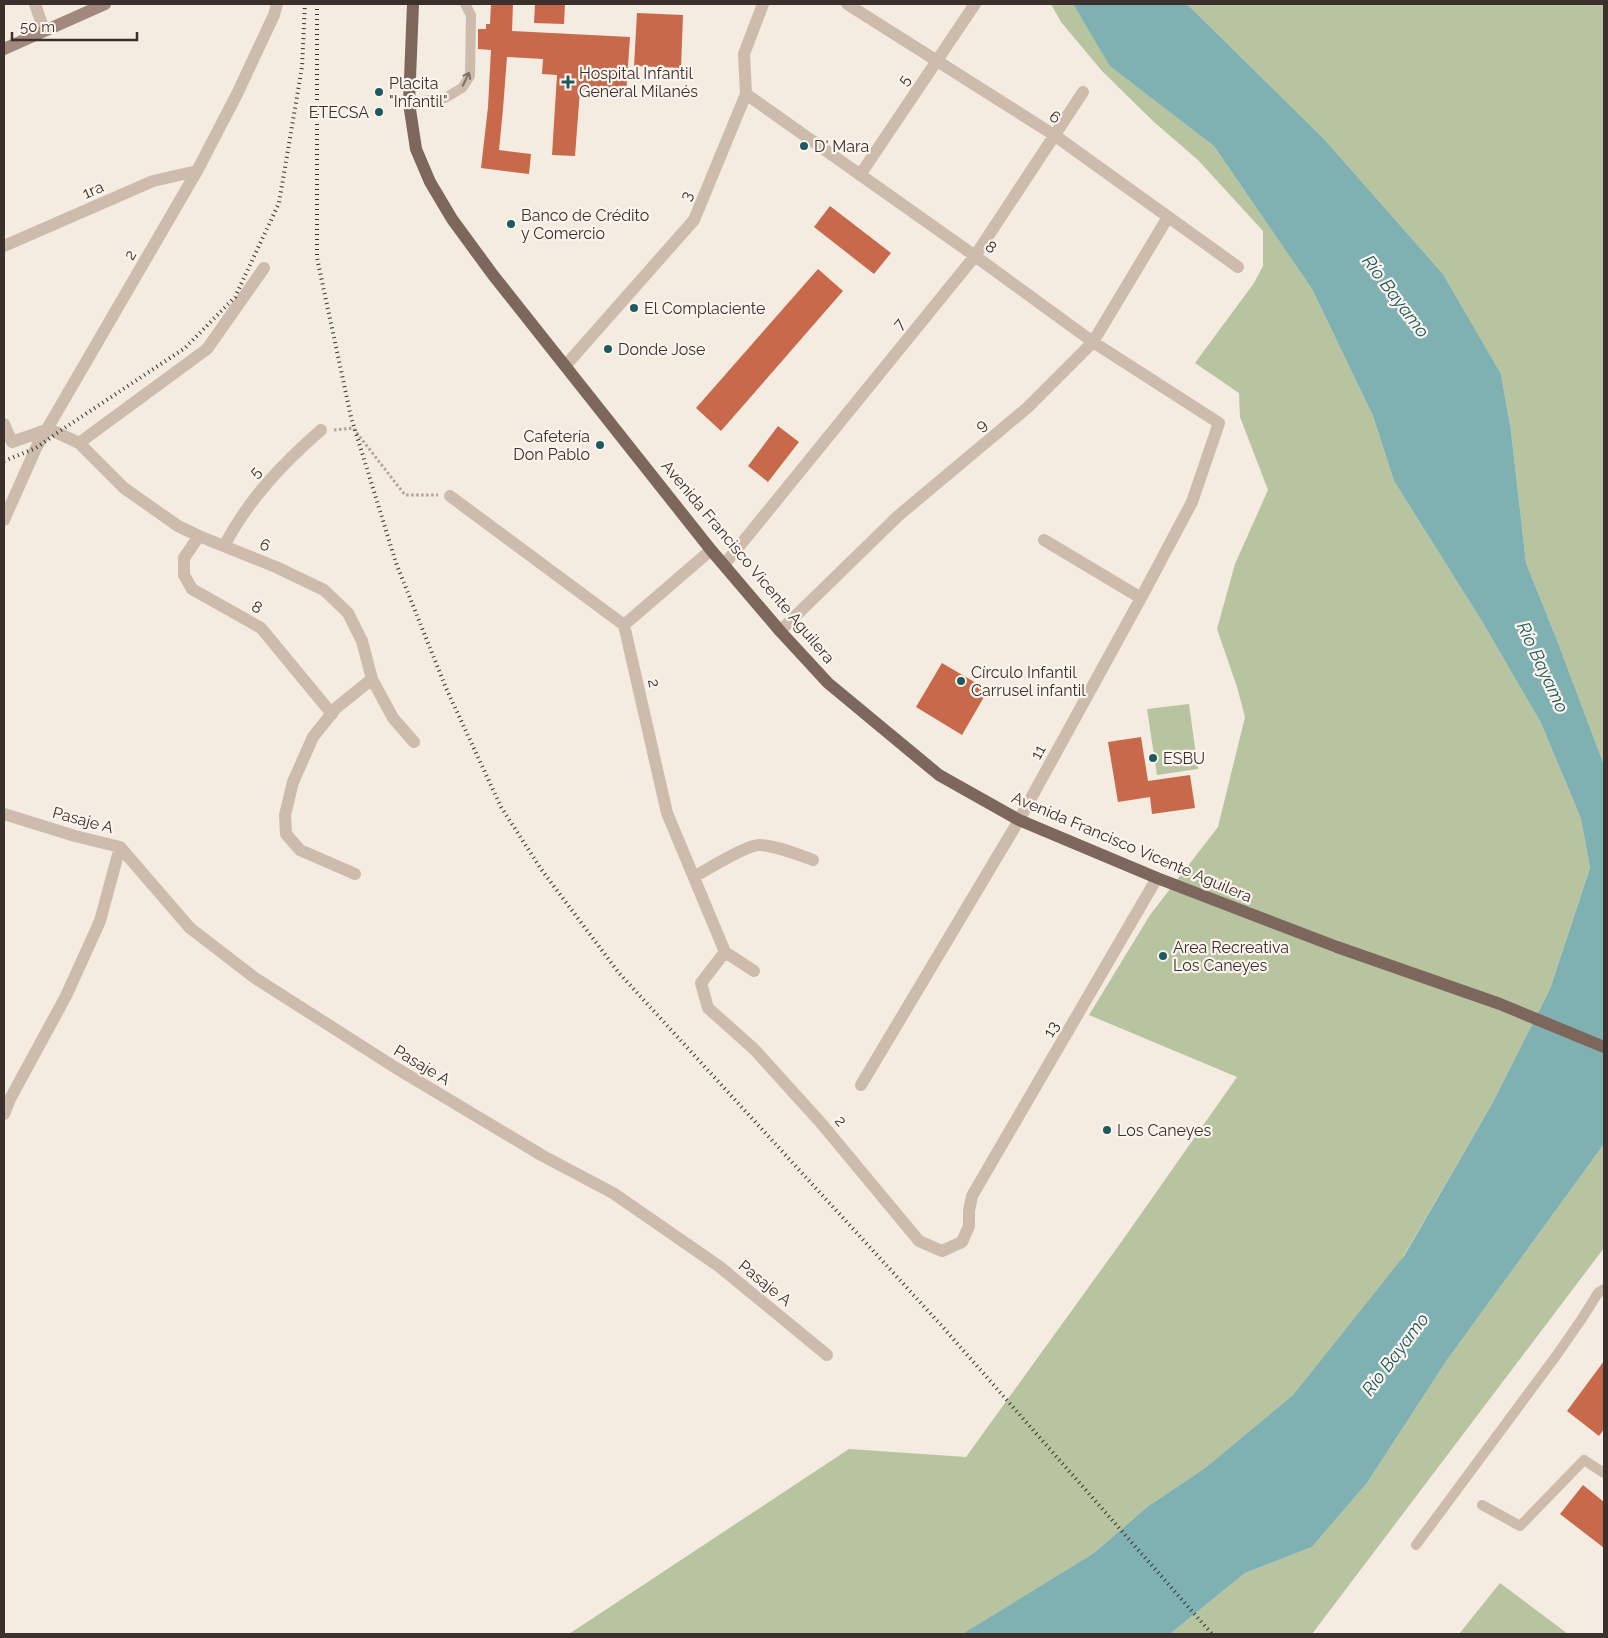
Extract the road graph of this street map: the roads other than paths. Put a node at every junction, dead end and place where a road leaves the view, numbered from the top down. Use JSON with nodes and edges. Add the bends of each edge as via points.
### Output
{"nodes":[{"id":1,"x":35,"y":4,"type":"edge"},
{"id":2,"x":105,"y":4,"type":"edge"},
{"id":3,"x":277,"y":4,"type":"edge"},
{"id":4,"x":464,"y":4,"type":"edge"},
{"id":5,"x":763,"y":4,"type":"edge"},
{"id":6,"x":847,"y":4,"type":"edge"},
{"id":7,"x":975,"y":4,"type":"edge"},
{"id":8,"x":411,"y":8,"type":"edge"},
{"id":9,"x":44,"y":30,"type":"junction"},
{"id":10,"x":4,"y":49,"type":"edge"},
{"id":11,"x":936,"y":61,"type":"junction"},
{"id":12,"x":1083,"y":92,"type":"dead end"},
{"id":13,"x":746,"y":94,"type":"junction"},
{"id":14,"x":409,"y":103,"type":"junction"},
{"id":15,"x":1054,"y":135,"type":"junction"},
{"id":16,"x":197,"y":170,"type":"junction"},
{"id":17,"x":860,"y":175,"type":"junction"},
{"id":18,"x":1168,"y":217,"type":"junction"},
{"id":19,"x":4,"y":246,"type":"edge"},
{"id":20,"x":975,"y":256,"type":"junction"},
{"id":21,"x":1238,"y":267,"type":"dead end"},
{"id":22,"x":264,"y":268,"type":"dead end"},
{"id":23,"x":1093,"y":342,"type":"junction"},
{"id":24,"x":566,"y":364,"type":"junction"},
{"id":25,"x":1218,"y":423,"type":"joint"},
{"id":26,"x":4,"y":424,"type":"edge"},
{"id":27,"x":49,"y":429,"type":"junction"},
{"id":28,"x":321,"y":430,"type":"road end"},
{"id":29,"x":79,"y":443,"type":"junction"},
{"id":30,"x":8,"y":444,"type":"edge"},
{"id":31,"x":450,"y":496,"type":"road end"},
{"id":32,"x":4,"y":520,"type":"edge"},
{"id":33,"x":198,"y":536,"type":"junction"},
{"id":34,"x":1044,"y":540,"type":"dead end"},
{"id":35,"x":224,"y":546,"type":"junction"},
{"id":36,"x":711,"y":550,"type":"junction"},
{"id":37,"x":724,"y":565,"type":"junction"},
{"id":38,"x":1141,"y":598,"type":"junction"},
{"id":39,"x":624,"y":625,"type":"junction"},
{"id":40,"x":780,"y":630,"type":"junction"},
{"id":41,"x":372,"y":679,"type":"junction"},
{"id":42,"x":332,"y":714,"type":"junction"},
{"id":43,"x":414,"y":742,"type":"dead end"},
{"id":44,"x":4,"y":814,"type":"edge"},
{"id":45,"x":1019,"y":820,"type":"junction"},
{"id":46,"x":120,"y":846,"type":"junction"},
{"id":47,"x":812,"y":860,"type":"dead end"},
{"id":48,"x":355,"y":874,"type":"dead end"},
{"id":49,"x":694,"y":877,"type":"junction"},
{"id":50,"x":1157,"y":878,"type":"junction"},
{"id":51,"x":725,"y":952,"type":"junction"},
{"id":52,"x":754,"y":971,"type":"dead end"},
{"id":53,"x":1604,"y":1048,"type":"edge"},
{"id":54,"x":861,"y":1085,"type":"dead end"},
{"id":55,"x":4,"y":1114,"type":"edge"},
{"id":56,"x":972,"y":1196,"type":"joint"},
{"id":57,"x":1604,"y":1289,"type":"edge"},
{"id":58,"x":827,"y":1354,"type":"dead end"},
{"id":59,"x":1604,"y":1473,"type":"edge"},
{"id":60,"x":1482,"y":1505,"type":"dead end"},
{"id":61,"x":1416,"y":1545,"type":"dead end"}],
"edges":[{"from":1,"to":9,"type":"street"},
{"from":2,"to":9,"type":"main road"},
{"from":3,"to":16,"type":"street","name":"2","via":[[237,94]]},
{"from":14,"to":4,"type":"lane","one_way":true,"via":[[445,98],[462,88],[470,76],[471,15]]},
{"from":5,"to":13,"type":"street","name":"3","via":[[744,54]]},
{"from":6,"to":11,"type":"street","name":"6"},
{"from":7,"to":11,"type":"street","name":"5"},
{"from":8,"to":14,"type":"main road","name":"Avenida Francisco Vicente Aguilera"},
{"from":9,"to":10,"type":"main road"},
{"from":11,"to":15,"type":"street","name":"6"},
{"from":11,"to":17,"type":"street","name":"5"},
{"from":12,"to":15,"type":"street","name":"7"},
{"from":13,"to":17,"type":"street","name":"8"},
{"from":13,"to":24,"type":"street","name":"3","via":[[694,220]]},
{"from":14,"to":24,"type":"main road","name":"Avenida Francisco Vicente Aguilera","via":[[416,149],[430,182],[487,266]]},
{"from":15,"to":18,"type":"street","name":"6"},
{"from":15,"to":20,"type":"street","name":"7"},
{"from":16,"to":19,"type":"street","name":"1ra","via":[[153,181]]},
{"from":16,"to":27,"type":"street","name":"2"},
{"from":17,"to":20,"type":"street","name":"8"},
{"from":18,"to":21,"type":"street","name":"6"},
{"from":18,"to":23,"type":"street","name":"9"},
{"from":20,"to":23,"type":"street","name":"8"},
{"from":20,"to":37,"type":"street","name":"7"},
{"from":22,"to":29,"type":"street","via":[[207,349]]},
{"from":23,"to":25,"type":"street","name":"8"},
{"from":23,"to":40,"type":"street","name":"9","via":[[1027,408],[898,516]]},
{"from":24,"to":36,"type":"main road","name":"Avenida Francisco Vicente Aguilera"},
{"from":25,"to":38,"type":"street","name":"11","via":[[1192,502]]},
{"from":26,"to":30,"type":"street"},
{"from":27,"to":29,"type":"street","name":"6"},
{"from":27,"to":30,"type":"street"},
{"from":27,"to":32,"type":"street","name":"2","via":[[36,448]]},
{"from":28,"to":35,"type":"street","name":"5","via":[[261,489]]},
{"from":29,"to":33,"type":"street","name":"6","via":[[124,488]]},
{"from":31,"to":39,"type":"street"},
{"from":33,"to":35,"type":"street","name":"6"},
{"from":33,"to":42,"type":"street","name":"8","via":[[184,558],[184,575],[192,589],[261,628]]},
{"from":34,"to":38,"type":"street"},
{"from":35,"to":41,"type":"street","name":"6","via":[[324,590],[348,613],[362,641]]},
{"from":36,"to":37,"type":"main road","name":"Avenida Francisco Vicente Aguilera"},
{"from":36,"to":39,"type":"street"},
{"from":37,"to":40,"type":"main road","name":"Avenida Francisco Vicente Aguilera"},
{"from":38,"to":45,"type":"street","name":"11"},
{"from":39,"to":49,"type":"street","name":"2","via":[[667,813]]},
{"from":40,"to":45,"type":"main road","name":"Avenida Francisco Vicente Aguilera","via":[[828,683],[939,775]]},
{"from":41,"to":42,"type":"street"},
{"from":41,"to":43,"type":"street","name":"6","via":[[393,718]]},
{"from":42,"to":48,"type":"street","via":[[313,737],[293,782],[285,815],[286,834],[300,850]]},
{"from":44,"to":46,"type":"street","name":"Pasaje A"},
{"from":45,"to":50,"type":"main road","name":"Avenida Francisco Vicente Aguilera"},
{"from":45,"to":54,"type":"street","name":"11"},
{"from":46,"to":55,"type":"street","via":[[100,921],[66,996]]},
{"from":46,"to":58,"type":"street","name":"Pasaje A","via":[[190,928],[255,978],[542,1156],[613,1193],[720,1267]]},
{"from":47,"to":49,"type":"street","via":[[758,844]]},
{"from":49,"to":51,"type":"street","name":"2"},
{"from":50,"to":53,"type":"main road","name":"Avenida Francisco Vicente Aguilera","via":[[1337,947],[1500,1004]]},
{"from":50,"to":56,"type":"street","name":"13"},
{"from":51,"to":52,"type":"street"},
{"from":51,"to":56,"type":"street","name":"2","via":[[701,983],[708,1008],[754,1049],[821,1122],[919,1241],[942,1251],[962,1242],[969,1226]]},
{"from":57,"to":61,"type":"lane"},
{"from":59,"to":60,"type":"lane","via":[[1584,1460],[1520,1526]]}]}
